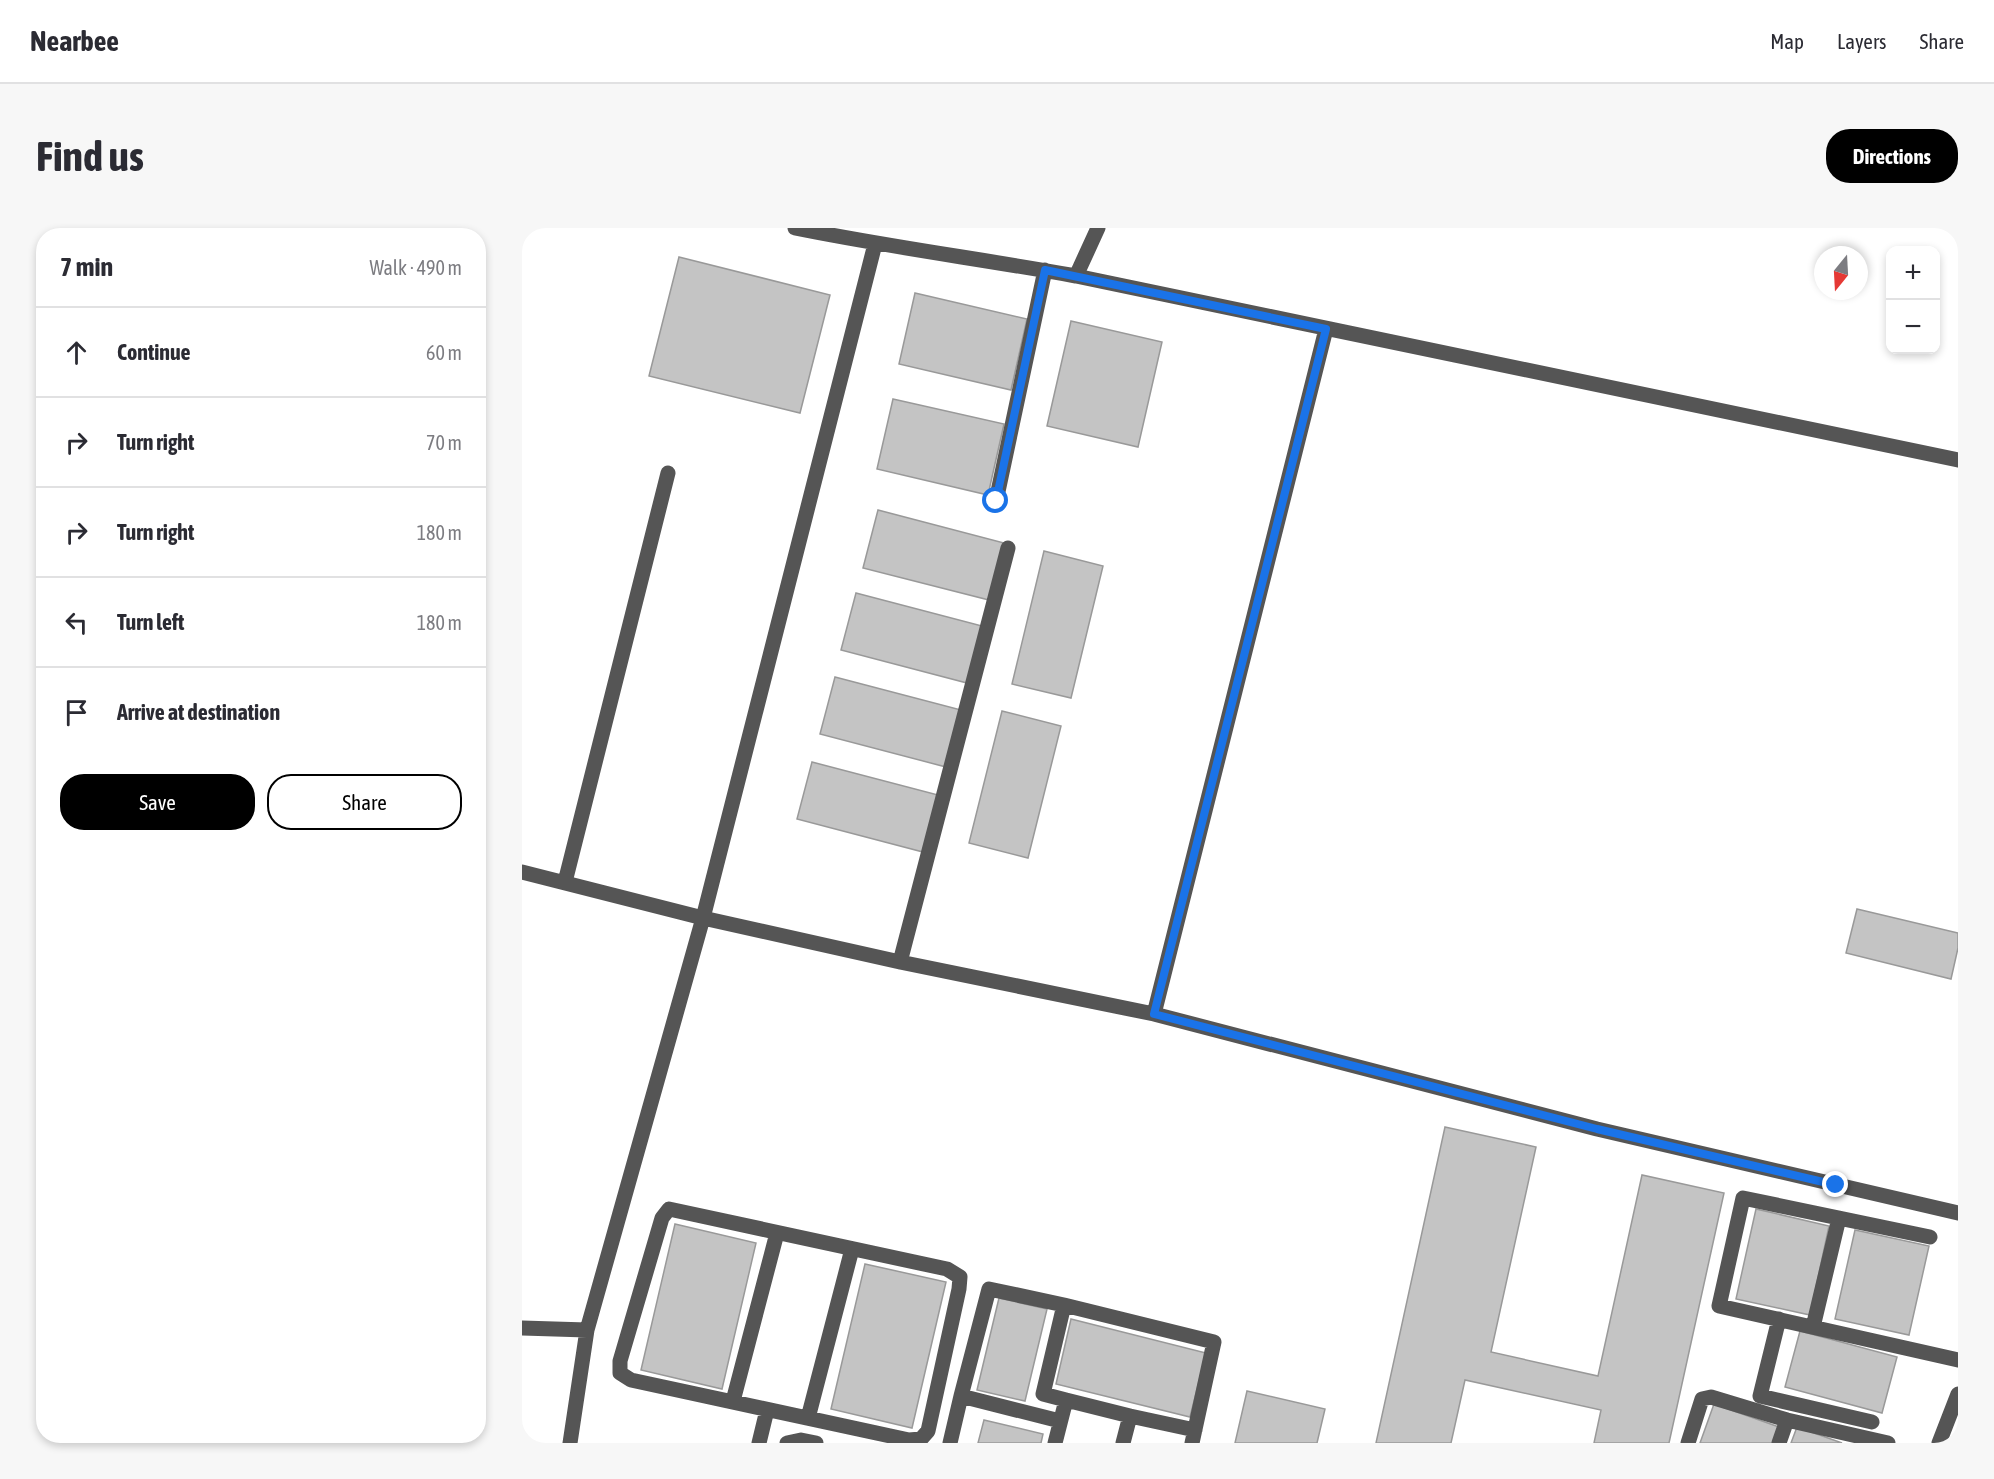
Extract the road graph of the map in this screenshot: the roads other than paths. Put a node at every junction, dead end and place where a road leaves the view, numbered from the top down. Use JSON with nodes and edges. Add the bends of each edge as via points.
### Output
{"nodes":[{"id":1,"x":795,"y":228,"type":"edge"},
{"id":2,"x":1098,"y":228,"type":"edge"},
{"id":3,"x":875,"y":244,"type":"junction"},
{"id":4,"x":1045,"y":270,"type":"junction"},
{"id":5,"x":1076,"y":276,"type":"junction"},
{"id":6,"x":1326,"y":329,"type":"junction"},
{"id":7,"x":1958,"y":460,"type":"edge"},
{"id":8,"x":668,"y":473,"type":"dead end"},
{"id":9,"x":996,"y":501,"type":"dead end"},
{"id":10,"x":1008,"y":548,"type":"dead end"},
{"id":11,"x":522,"y":872,"type":"edge"},
{"id":12,"x":565,"y":882,"type":"junction"},
{"id":13,"x":703,"y":918,"type":"junction"},
{"id":14,"x":900,"y":962,"type":"junction"},
{"id":15,"x":1154,"y":1014,"type":"junction"},
{"id":16,"x":1958,"y":1213,"type":"edge"},
{"id":17,"x":1839,"y":1218,"type":"junction"},
{"id":18,"x":777,"y":1233,"type":"junction"},
{"id":19,"x":1930,"y":1237,"type":"dead end"},
{"id":20,"x":852,"y":1249,"type":"junction"},
{"id":21,"x":1064,"y":1305,"type":"junction"},
{"id":22,"x":1779,"y":1319,"type":"junction"},
{"id":23,"x":1813,"y":1327,"type":"junction"},
{"id":24,"x":522,"y":1328,"type":"edge"},
{"id":25,"x":587,"y":1330,"type":"junction"},
{"id":26,"x":1958,"y":1360,"type":"edge"},
{"id":27,"x":1958,"y":1394,"type":"edge"},
{"id":28,"x":961,"y":1396,"type":"junction"},
{"id":29,"x":1066,"y":1400,"type":"junction"},
{"id":30,"x":733,"y":1401,"type":"junction"},
{"id":31,"x":767,"y":1410,"type":"junction"},
{"id":32,"x":1130,"y":1416,"type":"junction"},
{"id":33,"x":808,"y":1418,"type":"junction"},
{"id":34,"x":1787,"y":1420,"type":"junction"},
{"id":35,"x":1060,"y":1421,"type":"junction"},
{"id":36,"x":1872,"y":1422,"type":"dead end"},
{"id":37,"x":1193,"y":1437,"type":"edge"},
{"id":38,"x":570,"y":1443,"type":"edge"},
{"id":39,"x":759,"y":1443,"type":"edge"},
{"id":40,"x":788,"y":1443,"type":"edge"},
{"id":41,"x":816,"y":1443,"type":"edge"},
{"id":42,"x":950,"y":1443,"type":"edge"},
{"id":43,"x":1054,"y":1443,"type":"edge"},
{"id":44,"x":1124,"y":1443,"type":"edge"},
{"id":45,"x":1688,"y":1443,"type":"edge"},
{"id":46,"x":1779,"y":1443,"type":"edge"},
{"id":47,"x":1888,"y":1443,"type":"edge"},
{"id":48,"x":1939,"y":1443,"type":"edge"}],
"edges":[{"from":1,"to":3,"type":"street"},
{"from":2,"to":5,"type":"street"},
{"from":3,"to":4,"type":"street"},
{"from":3,"to":13,"type":"street"},
{"from":4,"to":5,"type":"street"},
{"from":4,"to":9,"type":"street"},
{"from":5,"to":6,"type":"street"},
{"from":6,"to":7,"type":"street"},
{"from":6,"to":15,"type":"street"},
{"from":8,"to":12,"type":"street"},
{"from":10,"to":14,"type":"street"},
{"from":11,"to":12,"type":"street"},
{"from":12,"to":13,"type":"street"},
{"from":13,"to":14,"type":"street"},
{"from":13,"to":25,"type":"street"},
{"from":14,"to":15,"type":"street"},
{"from":15,"to":16,"type":"street","via":[[1597,1129]]},
{"from":17,"to":19,"type":"street"},
{"from":17,"to":22,"type":"street","via":[[1743,1198],[1719,1306]]},
{"from":17,"to":23,"type":"street"},
{"from":18,"to":20,"type":"street"},
{"from":18,"to":30,"type":"street"},
{"from":18,"to":30,"type":"street","via":[[669,1209],[662,1218],[620,1362],[620,1373],[631,1380]]},
{"from":20,"to":33,"type":"street"},
{"from":20,"to":33,"type":"street","via":[[948,1269],[960,1277],[928,1431],[921,1439],[909,1440]]},
{"from":21,"to":28,"type":"street","via":[[989,1289]]},
{"from":21,"to":29,"type":"street","via":[[1043,1394]]},
{"from":21,"to":37,"type":"street","via":[[1214,1342]]},
{"from":22,"to":23,"type":"street"},
{"from":22,"to":36,"type":"street","via":[[1760,1396]]},
{"from":23,"to":26,"type":"street"},
{"from":24,"to":25,"type":"street"},
{"from":25,"to":38,"type":"street"},
{"from":27,"to":48,"type":"street"},
{"from":28,"to":35,"type":"street"},
{"from":28,"to":42,"type":"street"},
{"from":29,"to":32,"type":"street"},
{"from":29,"to":35,"type":"street"},
{"from":30,"to":31,"type":"street"},
{"from":31,"to":33,"type":"street"},
{"from":31,"to":39,"type":"street"},
{"from":32,"to":37,"type":"street"},
{"from":32,"to":44,"type":"street"},
{"from":34,"to":45,"type":"street","via":[[1712,1397],[1702,1399]]},
{"from":34,"to":46,"type":"street"},
{"from":34,"to":47,"type":"street"},
{"from":35,"to":43,"type":"street"},
{"from":40,"to":41,"type":"street"}]}
